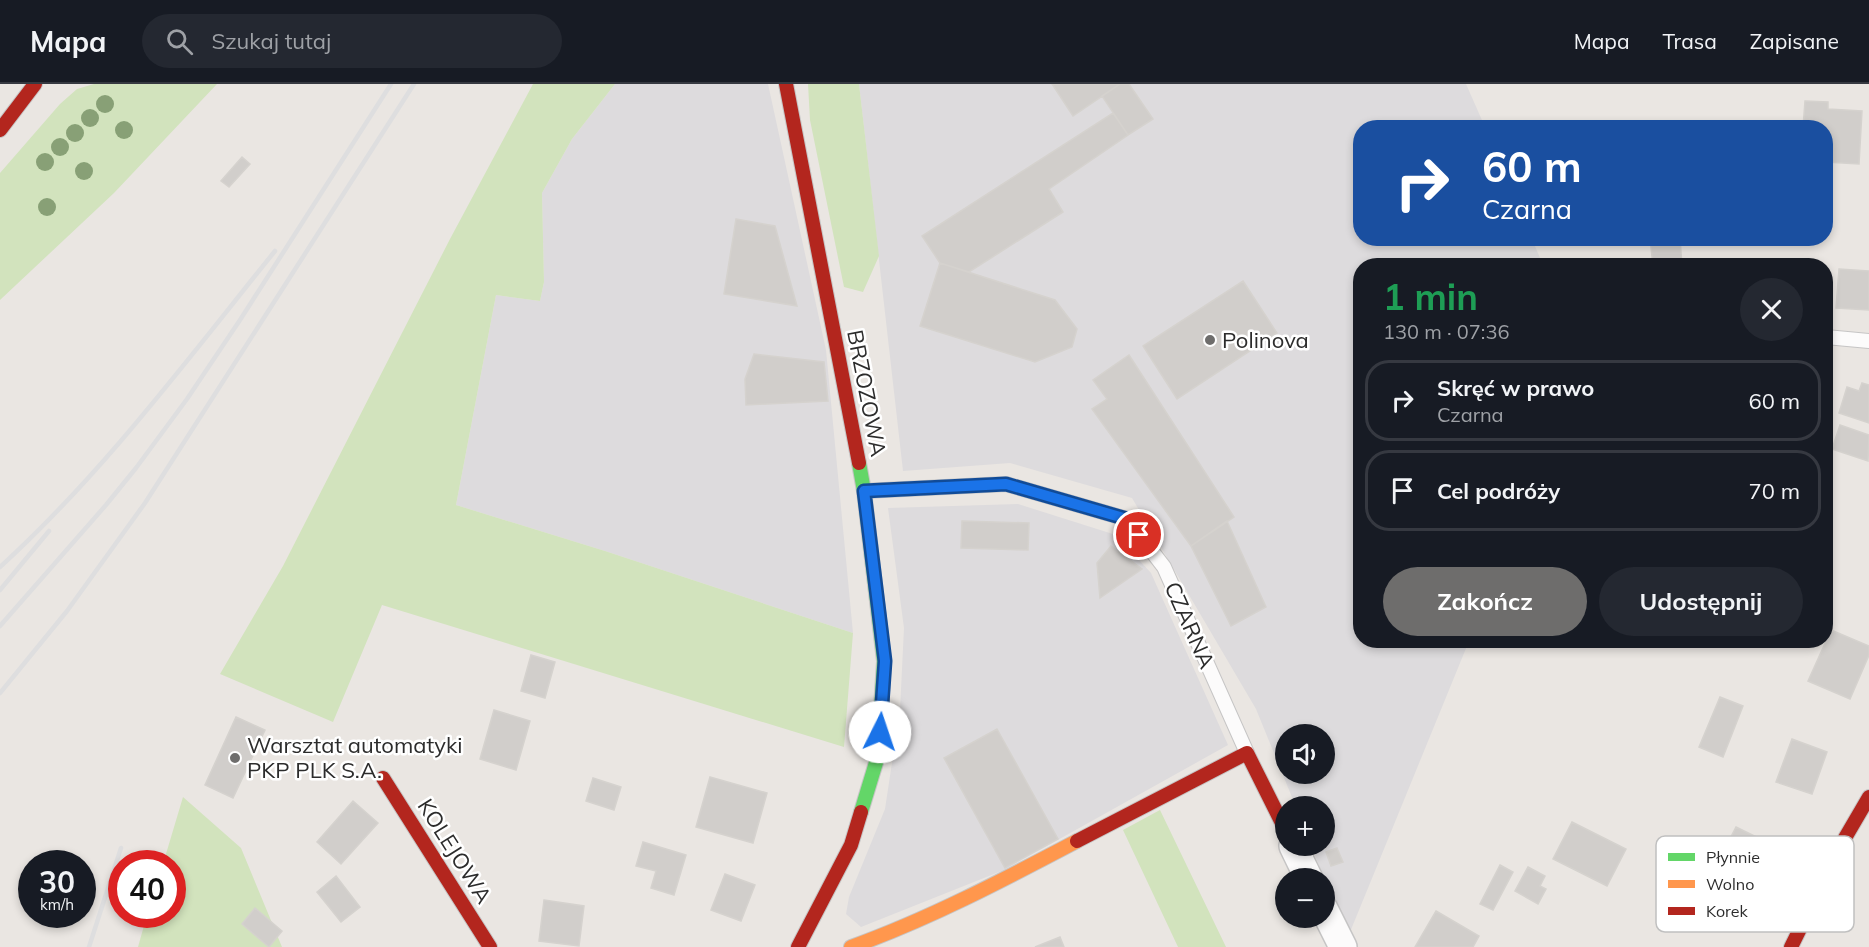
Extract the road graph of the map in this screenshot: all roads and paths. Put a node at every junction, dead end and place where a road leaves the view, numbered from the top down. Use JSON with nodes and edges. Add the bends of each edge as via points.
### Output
{"nodes":[{"id":1,"x":35,"y":84,"type":"edge"},
{"id":2,"x":786,"y":84,"type":"edge"},
{"id":3,"x":0,"y":130,"type":"edge"},
{"id":4,"x":1833,"y":338,"type":"edge"},
{"id":5,"x":1869,"y":341,"type":"edge"},
{"id":6,"x":864,"y":491,"type":"junction"},
{"id":7,"x":1247,"y":753,"type":"junction"},
{"id":8,"x":383,"y":778,"type":"dead end"},
{"id":9,"x":1869,"y":797,"type":"edge"},
{"id":10,"x":1275,"y":809,"type":"edge"},
{"id":11,"x":1846,"y":836,"type":"edge"},
{"id":12,"x":1334,"y":928,"type":"edge"},
{"id":13,"x":1798,"y":932,"type":"edge"},
{"id":14,"x":490,"y":947,"type":"edge"},
{"id":15,"x":798,"y":947,"type":"edge"},
{"id":16,"x":850,"y":947,"type":"edge"},
{"id":17,"x":1343,"y":947,"type":"edge"},
{"id":18,"x":1791,"y":947,"type":"edge"}],
"edges":[{"from":1,"to":3,"type":"street"},
{"from":2,"to":6,"type":"street","name":"BRZOZOWA"},
{"from":4,"to":5,"type":"lane"},
{"from":6,"to":7,"type":"lane","name":"CZARNA","via":[[1006,484],[1127,519],[1164,567]]},
{"from":6,"to":15,"type":"street","name":"BRZOZOWA","via":[[885,661],[878,756],[851,845]]},
{"from":7,"to":10,"type":"street","name":"CZARNA"},
{"from":7,"to":16,"type":"street","via":[[993,885],[890,933]]},
{"from":8,"to":14,"type":"street","name":"KOLEJOWA"},
{"from":9,"to":11,"type":"street"},
{"from":12,"to":17,"type":"street"},
{"from":13,"to":18,"type":"street"}]}
